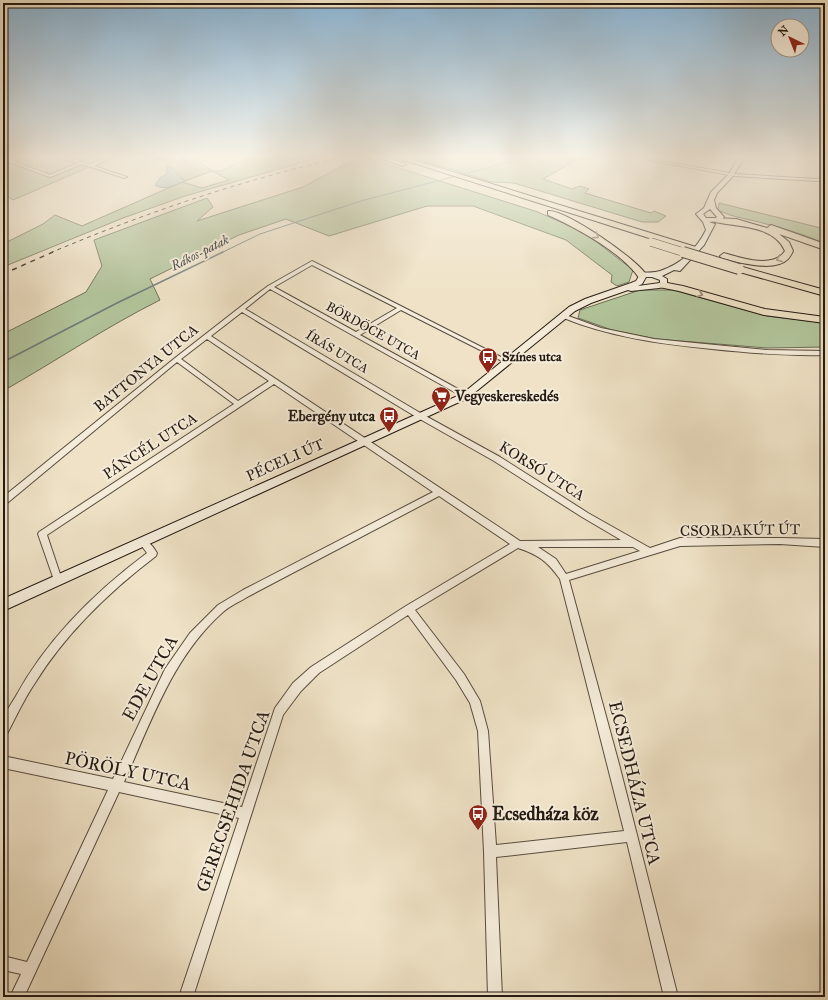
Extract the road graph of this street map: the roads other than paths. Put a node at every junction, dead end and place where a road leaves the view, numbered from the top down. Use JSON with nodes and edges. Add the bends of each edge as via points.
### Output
{"nodes":[{"id":1,"x":524,"y":203,"type":"edge"},
{"id":2,"x":524,"y":203,"type":"edge"},
{"id":3,"x":540,"y":203,"type":"edge"},
{"id":4,"x":710,"y":203,"type":"edge"},
{"id":5,"x":711,"y":203,"type":"edge"},
{"id":6,"x":703,"y":215,"type":"junction"},
{"id":7,"x":718,"y":217,"type":"junction"},
{"id":8,"x":708,"y":229,"type":"junction"},
{"id":9,"x":652,"y":240,"type":"junction"},
{"id":10,"x":825,"y":247,"type":"edge"},
{"id":11,"x":693,"y":249,"type":"junction"},
{"id":12,"x":681,"y":265,"type":"junction"},
{"id":13,"x":741,"y":267,"type":"junction"},
{"id":14,"x":654,"y":274,"type":"junction"},
{"id":15,"x":641,"y":278,"type":"junction"},
{"id":16,"x":663,"y":282,"type":"junction"},
{"id":17,"x":651,"y":286,"type":"junction"},
{"id":18,"x":825,"y":286,"type":"edge"},
{"id":19,"x":270,"y":287,"type":"junction"},
{"id":20,"x":616,"y":292,"type":"junction"},
{"id":21,"x":825,"y":293,"type":"edge"},
{"id":22,"x":402,"y":308,"type":"junction"},
{"id":23,"x":241,"y":309,"type":"junction"},
{"id":24,"x":564,"y":316,"type":"junction"},
{"id":25,"x":825,"y":320,"type":"edge"},
{"id":26,"x":207,"y":336,"type":"junction"},
{"id":27,"x":356,"y":336,"type":"junction"},
{"id":28,"x":825,"y":353,"type":"edge"},
{"id":29,"x":177,"y":359,"type":"junction"},
{"id":30,"x":508,"y":362,"type":"junction"},
{"id":31,"x":274,"y":381,"type":"junction"},
{"id":32,"x":465,"y":396,"type":"junction"},
{"id":33,"x":239,"y":405,"type":"junction"},
{"id":34,"x":420,"y":416,"type":"junction"},
{"id":35,"x":364,"y":441,"type":"junction"},
{"id":36,"x":439,"y":492,"type":"junction"},
{"id":37,"x":3,"y":502,"type":"edge"},
{"id":38,"x":142,"y":541,"type":"junction"},
{"id":39,"x":633,"y":543,"type":"junction"},
{"id":40,"x":517,"y":544,"type":"junction"},
{"id":41,"x":825,"y":544,"type":"edge"},
{"id":42,"x":648,"y":551,"type":"junction"},
{"id":43,"x":564,"y":578,"type":"junction"},
{"id":44,"x":58,"y":580,"type":"junction"},
{"id":45,"x":3,"y":605,"type":"edge"},
{"id":46,"x":409,"y":609,"type":"junction"},
{"id":47,"x":3,"y":730,"type":"edge"},
{"id":48,"x":3,"y":762,"type":"edge"},
{"id":49,"x":114,"y":786,"type":"junction"},
{"id":50,"x":245,"y":813,"type":"junction"},
{"id":51,"x":631,"y":836,"type":"junction"},
{"id":52,"x":490,"y":852,"type":"junction"},
{"id":53,"x":3,"y":963,"type":"edge"},
{"id":54,"x":30,"y":969,"type":"junction"},
{"id":55,"x":17,"y":997,"type":"edge"},
{"id":56,"x":186,"y":997,"type":"edge"},
{"id":57,"x":495,"y":997,"type":"edge"},
{"id":58,"x":671,"y":997,"type":"edge"}],
"edges":[{"from":1,"to":9,"type":"highway"},
{"from":2,"to":15,"type":"highway","one_way":true,"via":[[563,218],[587,231],[641,272]]},
{"from":3,"to":9,"type":"highway"},
{"from":4,"to":6,"type":"main road"},
{"from":5,"to":7,"type":"main road"},
{"from":6,"to":7,"type":"main road"},
{"from":6,"to":8,"type":"main road"},
{"from":7,"to":8,"type":"main road"},
{"from":7,"to":10,"type":"highway","via":[[781,230]]},
{"from":7,"to":11,"type":"highway","one_way":true,"via":[[770,232],[784,242],[789,251],[783,259],[768,263],[745,261]]},
{"from":8,"to":12,"type":"main road","via":[[702,244]]},
{"from":9,"to":11,"type":"highway"},
{"from":9,"to":13,"type":"highway","bridge":true},
{"from":11,"to":13,"type":"highway"},
{"from":12,"to":14,"type":"main road"},
{"from":12,"to":16,"type":"main road"},
{"from":13,"to":18,"type":"highway"},
{"from":13,"to":21,"type":"highway"},
{"from":14,"to":15,"type":"main road"},
{"from":14,"to":16,"type":"main road"},
{"from":15,"to":17,"type":"main road","via":[[644,284]]},
{"from":15,"to":20,"type":"main road","via":[[634,285]]},
{"from":16,"to":17,"type":"main road"},
{"from":16,"to":25,"type":"highway","one_way":true,"via":[[764,312]]},
{"from":17,"to":20,"type":"main road"},
{"from":19,"to":22,"type":"street","name":"BATTONYA UTCA","via":[[312,263]]},
{"from":19,"to":23,"type":"street","name":"BATTONYA UTCA"},
{"from":19,"to":27,"type":"street","name":"BÖRDÖCE UTCA"},
{"from":20,"to":24,"type":"main road","name":"PÉCELI ÚT","via":[[581,304]]},
{"from":22,"to":27,"type":"street"},
{"from":22,"to":30,"type":"street"},
{"from":23,"to":26,"type":"street","name":"BATTONYA UTCA"},
{"from":23,"to":34,"type":"street","name":"ÍRÁS UTCA"},
{"from":24,"to":28,"type":"street","via":[[605,331],[664,342],[774,353]]},
{"from":24,"to":30,"type":"main road","name":"PÉCELI ÚT"},
{"from":26,"to":29,"type":"street","name":"BATTONYA UTCA"},
{"from":26,"to":31,"type":"street"},
{"from":27,"to":32,"type":"street","name":"BÖRDÖCE UTCA"},
{"from":29,"to":33,"type":"street"},
{"from":29,"to":37,"type":"street","name":"BATTONYA UTCA"},
{"from":30,"to":32,"type":"main road","name":"PÉCELI ÚT"},
{"from":31,"to":33,"type":"street","name":"PÁNCÉL UTCA"},
{"from":31,"to":35,"type":"street"},
{"from":32,"to":34,"type":"main road","name":"PÉCELI ÚT"},
{"from":33,"to":44,"type":"street","name":"PÁNCÉL UTCA","via":[[42,534]]},
{"from":34,"to":35,"type":"main road","name":"PÉCELI ÚT"},
{"from":34,"to":39,"type":"street","name":"KORSÓ UTCA","via":[[497,459]]},
{"from":35,"to":36,"type":"street"},
{"from":35,"to":38,"type":"main road","name":"PÉCELI ÚT"},
{"from":36,"to":40,"type":"street"},
{"from":36,"to":49,"type":"street","name":"EDE UTCA","via":[[221,608],[193,636],[168,672]]},
{"from":38,"to":44,"type":"main road","name":"PÉCELI ÚT"},
{"from":38,"to":47,"type":"street","via":[[153,553],[133,568],[74,623],[36,672]]},
{"from":39,"to":40,"type":"street"},
{"from":39,"to":42,"type":"street","name":"KORSÓ UTCA"},
{"from":40,"to":43,"type":"street","via":[[535,550],[553,562]]},
{"from":40,"to":46,"type":"street","name":"GERECSEHIDA UTCA"},
{"from":41,"to":42,"type":"street","name":"CSORDAKÚT ÚT","via":[[780,541],[680,542]]},
{"from":42,"to":43,"type":"street","name":"CSORDAKÚT ÚT"},
{"from":43,"to":51,"type":"street","name":"ECSEDHÁZA UTCA"},
{"from":44,"to":45,"type":"main road","name":"PÉCELI ÚT"},
{"from":46,"to":50,"type":"street","name":"GERECSEHIDA UTCA","via":[[315,670],[297,687],[279,712]]},
{"from":46,"to":52,"type":"street","via":[[475,701],[483,731]]},
{"from":48,"to":49,"type":"street","name":"PÖRÖLY UTCA"},
{"from":49,"to":50,"type":"street","name":"PÖRÖLY UTCA"},
{"from":49,"to":54,"type":"street","name":"EDE UTCA"},
{"from":50,"to":56,"type":"street","name":"GERECSEHIDA UTCA"},
{"from":51,"to":52,"type":"street"},
{"from":51,"to":58,"type":"street","name":"ECSEDHÁZA UTCA"},
{"from":52,"to":57,"type":"street"},
{"from":53,"to":54,"type":"street"},
{"from":54,"to":55,"type":"street","name":"EDE UTCA"}]}
